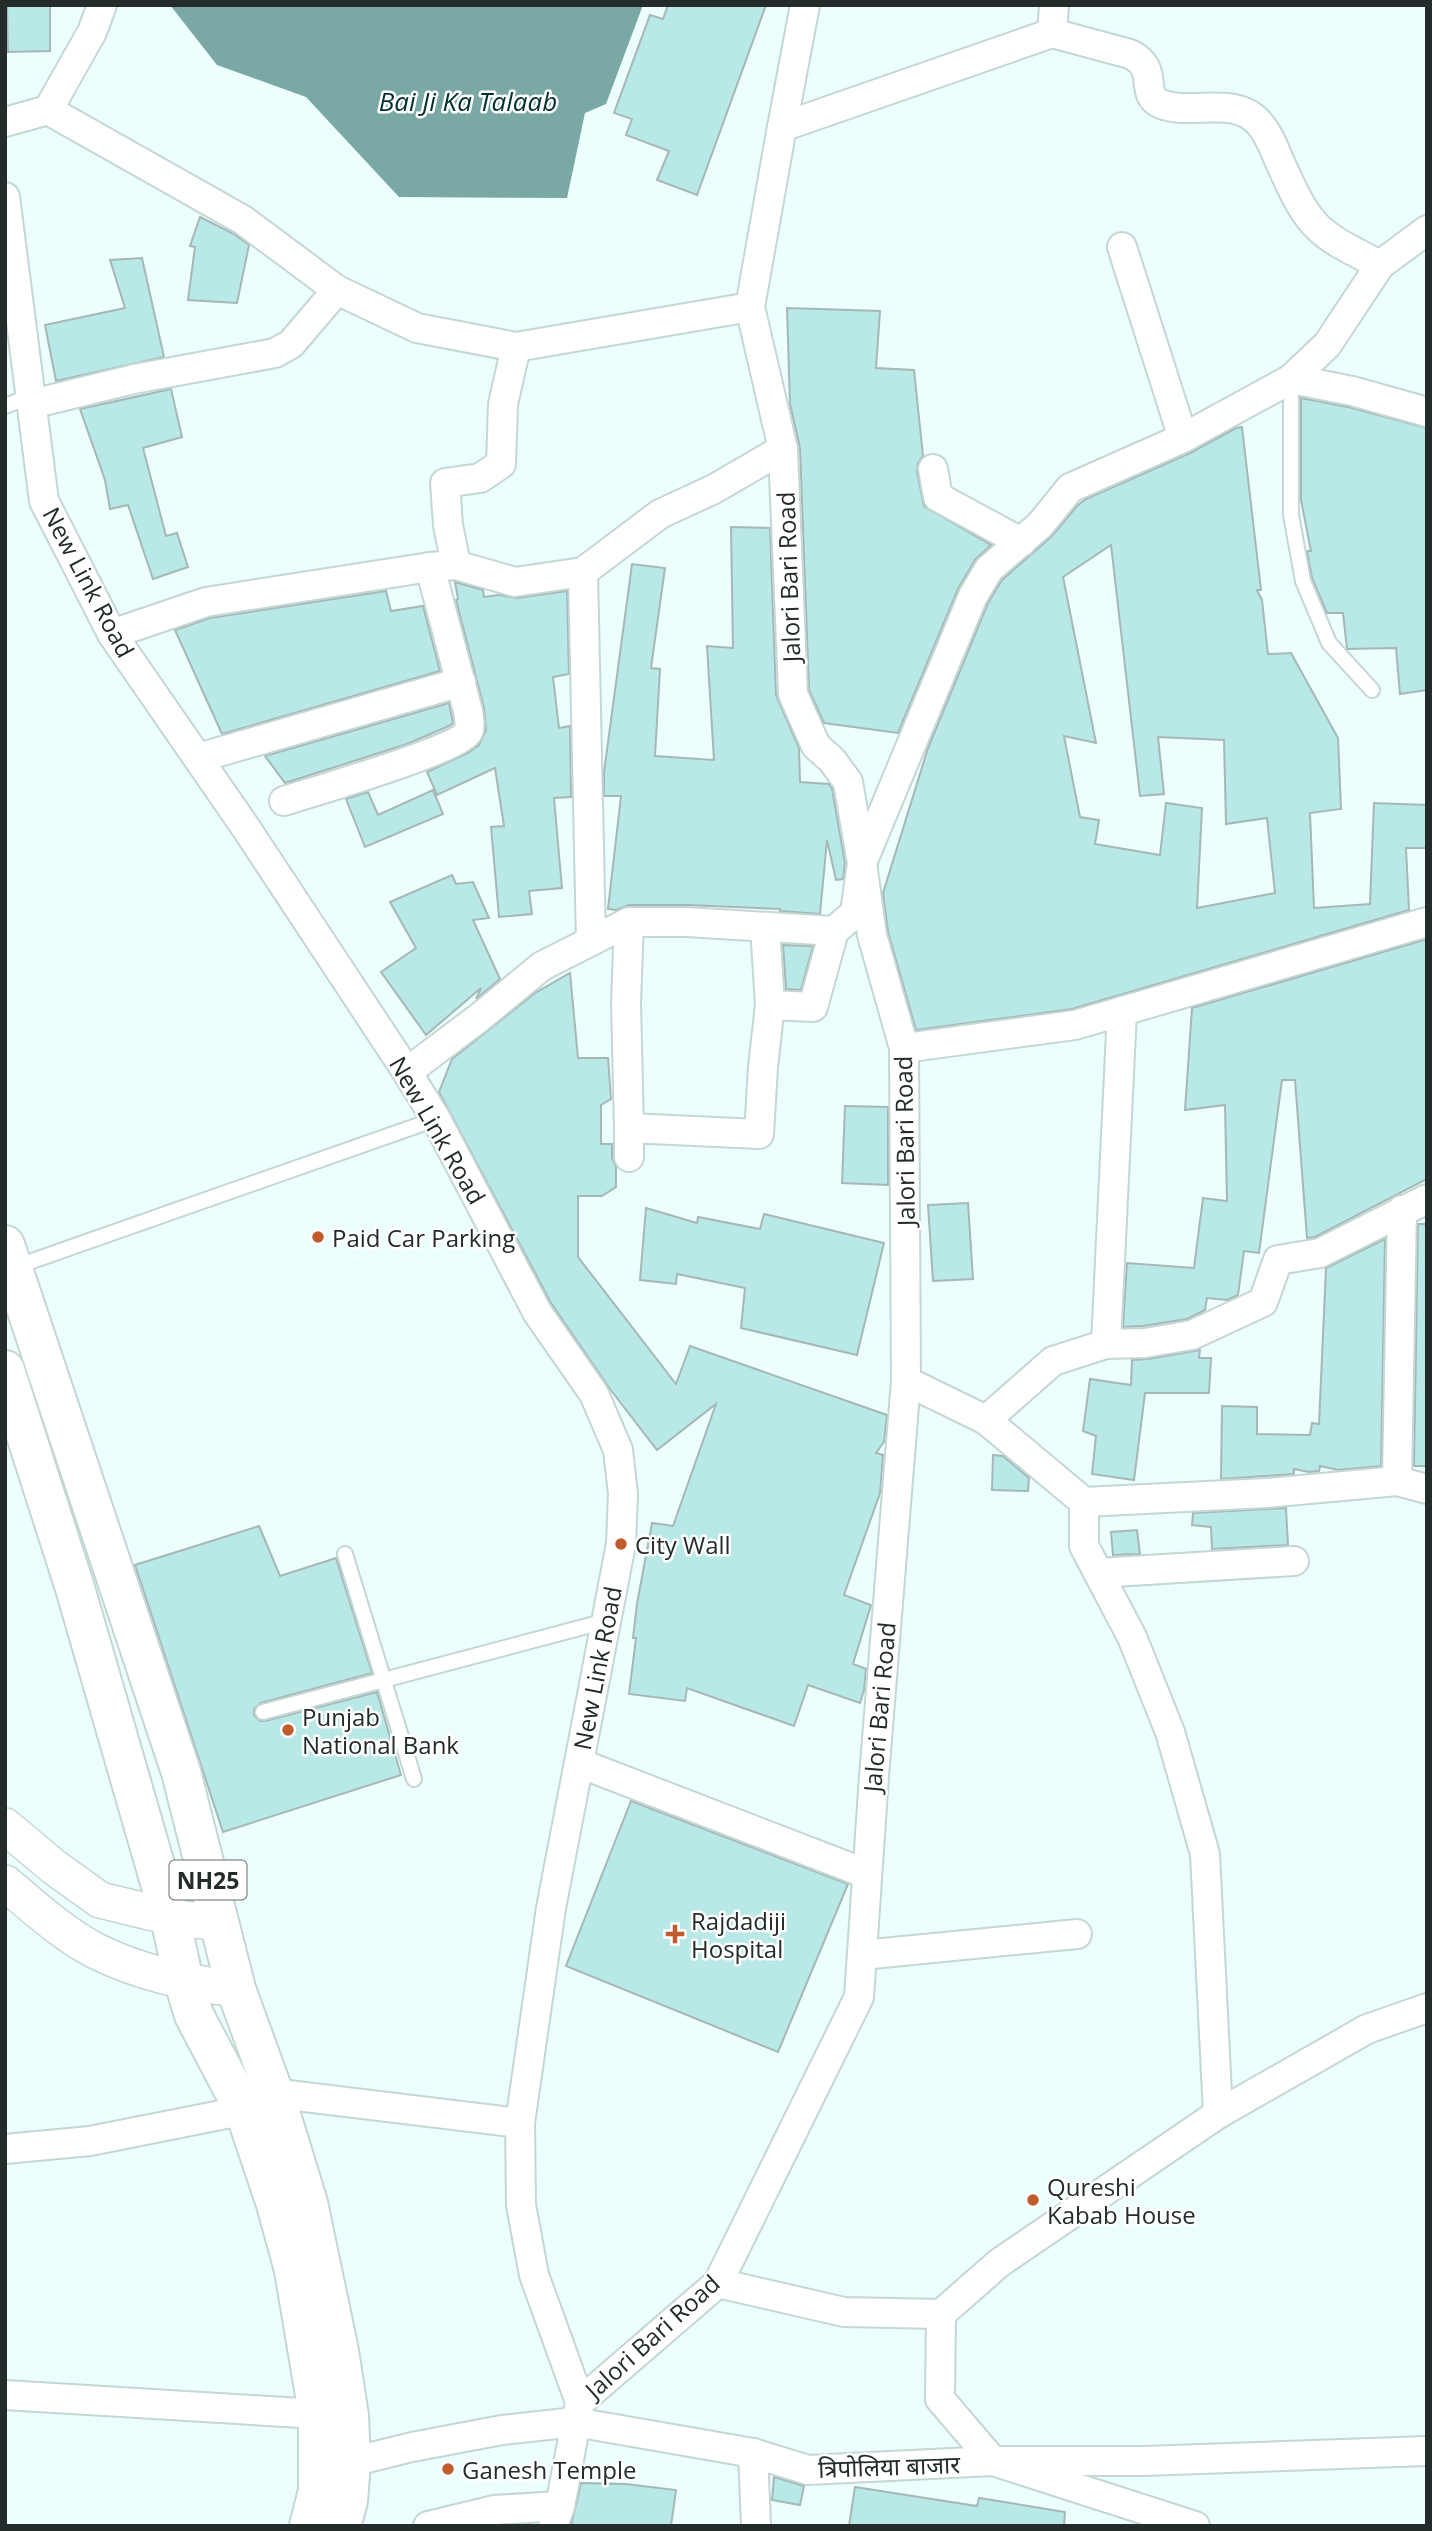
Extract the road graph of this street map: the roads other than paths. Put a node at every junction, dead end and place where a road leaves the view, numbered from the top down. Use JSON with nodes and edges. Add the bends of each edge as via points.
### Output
{"nodes":[{"id":1,"x":102,"y":5,"type":"edge"},
{"id":2,"x":805,"y":5,"type":"edge"},
{"id":3,"x":1053,"y":19,"type":"edge"},
{"id":4,"x":48,"y":110,"type":"junction"},
{"id":5,"x":5,"y":122,"type":"edge"},
{"id":6,"x":782,"y":127,"type":"junction"},
{"id":7,"x":5,"y":197,"type":"edge"},
{"id":8,"x":1427,"y":230,"type":"edge"},
{"id":9,"x":1122,"y":247,"type":"dead end"},
{"id":10,"x":1380,"y":265,"type":"junction"},
{"id":11,"x":337,"y":290,"type":"junction"},
{"id":12,"x":750,"y":307,"type":"junction"},
{"id":13,"x":516,"y":347,"type":"junction"},
{"id":14,"x":1291,"y":379,"type":"junction"},
{"id":15,"x":23,"y":402,"type":"edge"},
{"id":16,"x":1427,"y":412,"type":"edge"},
{"id":17,"x":1183,"y":438,"type":"junction"},
{"id":18,"x":783,"y":449,"type":"junction"},
{"id":19,"x":933,"y":468,"type":"dead end"},
{"id":20,"x":1021,"y":542,"type":"junction"},
{"id":21,"x":443,"y":566,"type":"junction"},
{"id":22,"x":583,"y":572,"type":"junction"},
{"id":23,"x":111,"y":634,"type":"junction"},
{"id":24,"x":461,"y":682,"type":"junction"},
{"id":25,"x":1372,"y":690,"type":"dead end"},
{"id":26,"x":198,"y":758,"type":"junction"},
{"id":27,"x":284,"y":801,"type":"dead end"},
{"id":28,"x":862,"y":863,"type":"junction"},
{"id":29,"x":629,"y":922,"type":"junction"},
{"id":30,"x":1427,"y":922,"type":"edge"},
{"id":31,"x":765,"y":927,"type":"junction"},
{"id":32,"x":834,"y":931,"type":"junction"},
{"id":33,"x":591,"y":941,"type":"junction"},
{"id":34,"x":770,"y":1005,"type":"junction"},
{"id":35,"x":1122,"y":1011,"type":"junction"},
{"id":36,"x":904,"y":1048,"type":"junction"},
{"id":37,"x":407,"y":1072,"type":"junction"},
{"id":38,"x":436,"y":1119,"type":"junction"},
{"id":39,"x":629,"y":1128,"type":"junction"},
{"id":40,"x":629,"y":1157,"type":"dead end"},
{"id":41,"x":1414,"y":1204,"type":"edge"},
{"id":42,"x":9,"y":1257,"type":"edge"},
{"id":43,"x":1106,"y":1344,"type":"junction"},
{"id":44,"x":5,"y":1370,"type":"edge"},
{"id":45,"x":906,"y":1381,"type":"junction"},
{"id":46,"x":986,"y":1420,"type":"junction"},
{"id":47,"x":1397,"y":1481,"type":"junction"},
{"id":48,"x":1427,"y":1489,"type":"edge"},
{"id":49,"x":1084,"y":1502,"type":"junction"},
{"id":50,"x":345,"y":1554,"type":"dead end"},
{"id":51,"x":1294,"y":1561,"type":"dead end"},
{"id":52,"x":1098,"y":1573,"type":"junction"},
{"id":53,"x":606,"y":1621,"type":"junction"},
{"id":54,"x":383,"y":1680,"type":"junction"},
{"id":55,"x":263,"y":1713,"type":"dead end"},
{"id":56,"x":579,"y":1763,"type":"junction"},
{"id":57,"x":414,"y":1779,"type":"dead end"},
{"id":58,"x":5,"y":1826,"type":"edge"},
{"id":59,"x":867,"y":1874,"type":"junction"},
{"id":60,"x":5,"y":1882,"type":"edge"},
{"id":61,"x":170,"y":1917,"type":"junction"},
{"id":62,"x":219,"y":1923,"type":"junction"},
{"id":63,"x":1077,"y":1934,"type":"dead end"},
{"id":64,"x":862,"y":1955,"type":"junction"},
{"id":65,"x":184,"y":1982,"type":"junction"},
{"id":66,"x":236,"y":1989,"type":"junction"},
{"id":67,"x":1427,"y":2008,"type":"edge"},
{"id":68,"x":265,"y":2102,"type":"junction"},
{"id":69,"x":1218,"y":2114,"type":"junction"},
{"id":70,"x":520,"y":2123,"type":"junction"},
{"id":71,"x":5,"y":2149,"type":"edge"},
{"id":72,"x":718,"y":2283,"type":"junction"},
{"id":73,"x":941,"y":2314,"type":"junction"},
{"id":74,"x":5,"y":2395,"type":"edge"},
{"id":75,"x":577,"y":2412,"type":"junction"},
{"id":76,"x":334,"y":2414,"type":"junction"},
{"id":77,"x":1427,"y":2451,"type":"edge"},
{"id":78,"x":754,"y":2454,"type":"junction"},
{"id":79,"x":993,"y":2461,"type":"junction"},
{"id":80,"x":335,"y":2462,"type":"junction"},
{"id":81,"x":556,"y":2516,"type":"edge"},
{"id":82,"x":309,"y":2526,"type":"edge"},
{"id":83,"x":341,"y":2526,"type":"edge"},
{"id":84,"x":428,"y":2526,"type":"edge"},
{"id":85,"x":756,"y":2526,"type":"edge"},
{"id":86,"x":1195,"y":2526,"type":"edge"}],
"edges":[{"from":1,"to":4,"type":"street"},
{"from":2,"to":6,"type":"street","name":"Jalori Bari Road"},
{"from":3,"to":6,"type":"street"},
{"from":3,"to":10,"type":"street","via":[[1141,60],[1148,72],[1150,94],[1158,103],[1250,115],[1267,133],[1310,221],[1321,233]]},
{"from":4,"to":5,"type":"street"},
{"from":4,"to":11,"type":"street","via":[[243,220]]},
{"from":6,"to":12,"type":"street","name":"Jalori Bari Road"},
{"from":7,"to":15,"type":"street","name":"New Link Road"},
{"from":8,"to":10,"type":"street"},
{"from":9,"to":17,"type":"street"},
{"from":10,"to":14,"type":"street","via":[[1326,345]]},
{"from":11,"to":13,"type":"street","via":[[417,328]]},
{"from":11,"to":15,"type":"street","via":[[291,344],[275,353]]},
{"from":12,"to":13,"type":"street"},
{"from":12,"to":18,"type":"street","name":"Jalori Bari Road"},
{"from":13,"to":21,"type":"street","via":[[503,404],[501,464],[480,478],[445,483],[448,525]]},
{"from":14,"to":16,"type":"street"},
{"from":14,"to":17,"type":"street"},
{"from":14,"to":25,"type":"lane","via":[[1291,515],[1303,581],[1329,643]]},
{"from":15,"to":23,"type":"street","name":"New Link Road","via":[[44,501]]},
{"from":17,"to":20,"type":"street","via":[[1070,488]]},
{"from":18,"to":22,"type":"street","via":[[660,514]]},
{"from":18,"to":28,"type":"street","name":"Jalori Bari Road","via":[[793,694],[816,746],[848,782]]},
{"from":19,"to":20,"type":"street","via":[[938,497]]},
{"from":20,"to":28,"type":"street","via":[[1000,557],[980,582]]},
{"from":21,"to":22,"type":"street","via":[[515,582]]},
{"from":21,"to":23,"type":"street","via":[[206,602]]},
{"from":21,"to":24,"type":"street"},
{"from":22,"to":33,"type":"street"},
{"from":23,"to":26,"type":"street","name":"New Link Road"},
{"from":24,"to":26,"type":"street"},
{"from":24,"to":27,"type":"street","via":[[470,723],[461,740]]},
{"from":26,"to":37,"type":"street","name":"New Link Road"},
{"from":28,"to":32,"type":"street","via":[[855,913]]},
{"from":28,"to":36,"type":"street","name":"Jalori Bari Road","via":[[872,935]]},
{"from":29,"to":31,"type":"street"},
{"from":29,"to":33,"type":"street"},
{"from":29,"to":39,"type":"street"},
{"from":30,"to":35,"type":"street"},
{"from":31,"to":32,"type":"street"},
{"from":31,"to":34,"type":"street"},
{"from":32,"to":34,"type":"street","via":[[813,1007]]},
{"from":33,"to":37,"type":"street","via":[[542,966]]},
{"from":34,"to":39,"type":"street","via":[[759,1134]]},
{"from":35,"to":36,"type":"street","via":[[1075,1026]]},
{"from":35,"to":43,"type":"street"},
{"from":36,"to":45,"type":"street","name":"Jalori Bari Road"},
{"from":37,"to":38,"type":"street","name":"New Link Road"},
{"from":38,"to":42,"type":"lane"},
{"from":38,"to":53,"type":"street","name":"New Link Road","via":[[537,1312],[594,1394],[618,1450],[623,1494],[621,1544]]},
{"from":39,"to":40,"type":"street"},
{"from":41,"to":43,"type":"street","via":[[1320,1253],[1278,1260],[1263,1302],[1192,1335]]},
{"from":41,"to":47,"type":"street"},
{"from":42,"to":62,"type":"main road","number":"NH25","via":[[181,1772]]},
{"from":43,"to":46,"type":"street","via":[[1053,1361]]},
{"from":44,"to":61,"type":"main road","number":"NH25","via":[[75,1588]]},
{"from":45,"to":46,"type":"street"},
{"from":45,"to":59,"type":"street","name":"Jalori Bari Road"},
{"from":46,"to":49,"type":"street"},
{"from":47,"to":48,"type":"street"},
{"from":47,"to":49,"type":"street"},
{"from":49,"to":52,"type":"street","via":[[1084,1546]]},
{"from":50,"to":54,"type":"lane"},
{"from":51,"to":52,"type":"street"},
{"from":52,"to":69,"type":"street","via":[[1132,1637],[1170,1732],[1205,1854]]},
{"from":53,"to":54,"type":"lane"},
{"from":53,"to":56,"type":"street","name":"New Link Road"},
{"from":54,"to":55,"type":"lane"},
{"from":54,"to":57,"type":"lane"},
{"from":56,"to":59,"type":"street"},
{"from":56,"to":70,"type":"street","name":"New Link Road","via":[[551,1908]]},
{"from":58,"to":61,"type":"street","via":[[100,1900]]},
{"from":59,"to":64,"type":"street","name":"Jalori Bari Road"},
{"from":60,"to":65,"type":"street","via":[[95,1950]]},
{"from":61,"to":62,"type":"street"},
{"from":61,"to":65,"type":"main road","number":"NH25"},
{"from":62,"to":66,"type":"main road","number":"NH25"},
{"from":63,"to":64,"type":"street"},
{"from":64,"to":72,"type":"street","name":"Jalori Bari Road","via":[[859,1997]]},
{"from":65,"to":66,"type":"street"},
{"from":65,"to":68,"type":"main road","number":"NH25","via":[[208,2043]]},
{"from":66,"to":68,"type":"main road","number":"NH25"},
{"from":67,"to":69,"type":"street","via":[[1367,2029]]},
{"from":68,"to":70,"type":"street"},
{"from":68,"to":71,"type":"street","via":[[90,2141]]},
{"from":68,"to":76,"type":"main road","number":"NH25","via":[[311,2215],[339,2351]]},
{"from":69,"to":73,"type":"street","via":[[999,2263]]},
{"from":70,"to":75,"type":"street","name":"New Link Road","via":[[521,2205],[534,2275]]},
{"from":72,"to":73,"type":"street","via":[[844,2312]]},
{"from":72,"to":75,"type":"street","name":"Jalori Bari Road"},
{"from":73,"to":79,"type":"street","via":[[940,2399]]},
{"from":74,"to":76,"type":"street"},
{"from":75,"to":78,"type":"street","name":"त्रिपोलिया बाजार"},
{"from":75,"to":80,"type":"street","name":"त्रिपोलिया बाजार"},
{"from":75,"to":81,"type":"street","name":"New Link Road"},
{"from":76,"to":80,"type":"main road","number":"NH25"},
{"from":77,"to":79,"type":"street","name":"त्रिपोलिया बाजार"},
{"from":78,"to":79,"type":"street","name":"त्रिपोलिया बाजार","via":[[808,2470]]},
{"from":78,"to":85,"type":"street"},
{"from":79,"to":86,"type":"street"},
{"from":80,"to":82,"type":"main road","number":"NH25","via":[[318,2491]]},
{"from":80,"to":83,"type":"main road","number":"NH25","via":[[348,2501]]},
{"from":81,"to":84,"type":"street","via":[[494,2510]]}]}
